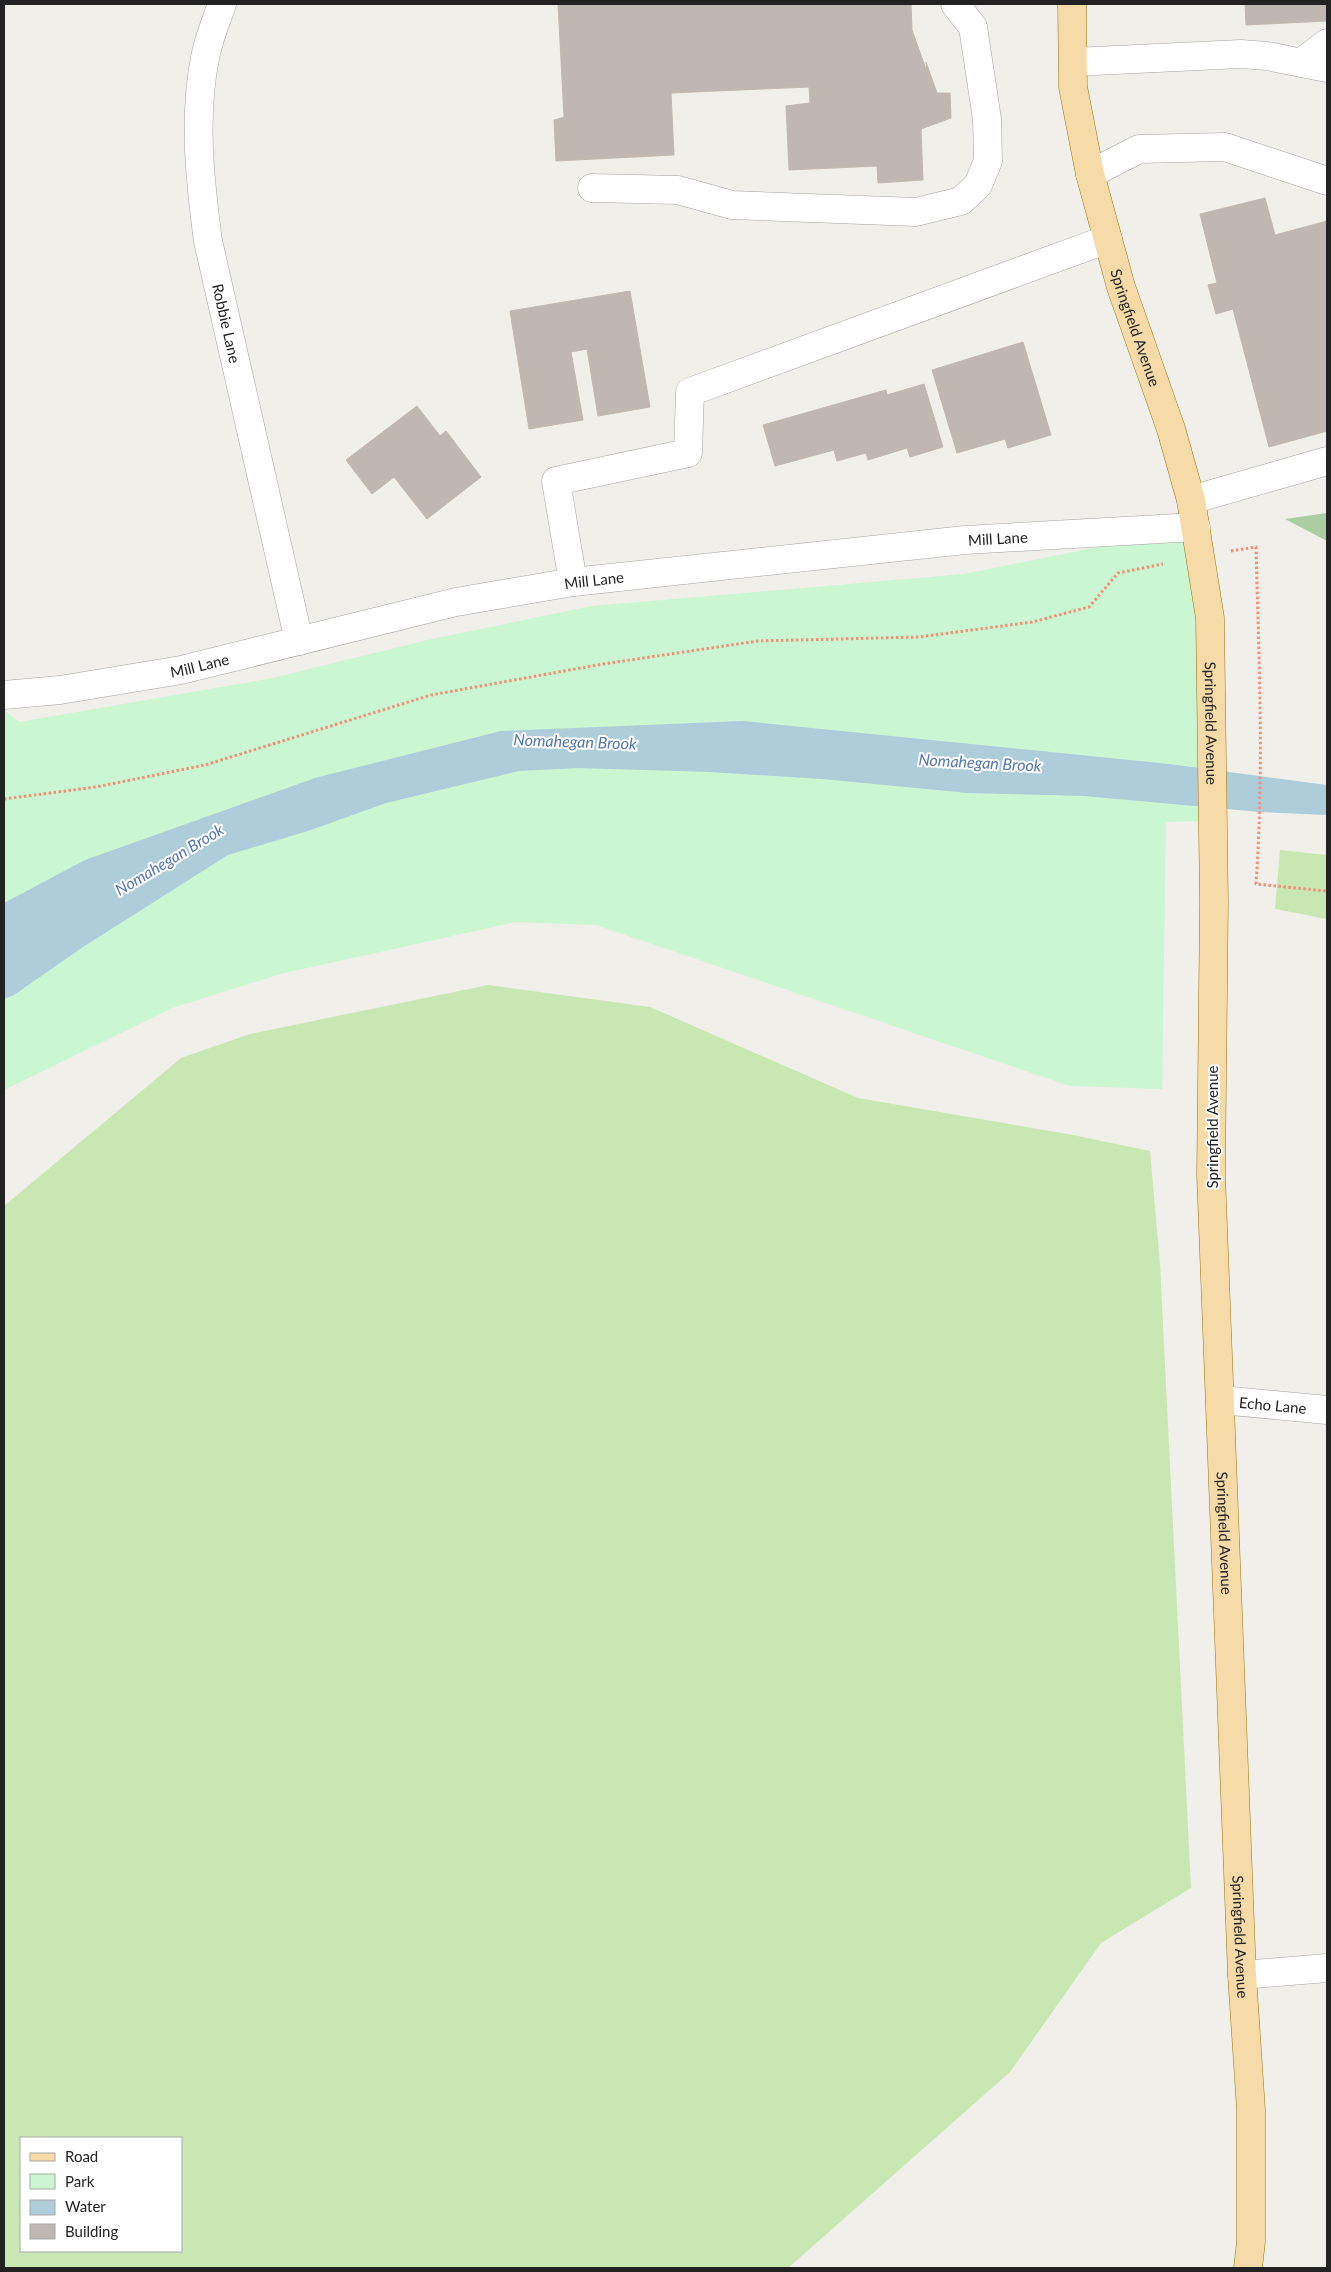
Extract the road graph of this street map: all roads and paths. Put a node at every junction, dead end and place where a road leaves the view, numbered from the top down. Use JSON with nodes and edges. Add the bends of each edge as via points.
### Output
{"nodes":[{"id":1,"x":222,"y":4,"type":"edge"},
{"id":2,"x":955,"y":4,"type":"edge"},
{"id":3,"x":1072,"y":4,"type":"edge"},
{"id":4,"x":1327,"y":43,"type":"edge"},
{"id":5,"x":1073,"y":62,"type":"junction"},
{"id":6,"x":1315,"y":65,"type":"edge"},
{"id":7,"x":1090,"y":174,"type":"junction"},
{"id":8,"x":1327,"y":181,"type":"edge"},
{"id":9,"x":592,"y":188,"type":"dead end"},
{"id":10,"x":1108,"y":239,"type":"junction"},
{"id":11,"x":1327,"y":461,"type":"edge"},
{"id":12,"x":1191,"y":500,"type":"junction"},
{"id":13,"x":1196,"y":527,"type":"junction"},
{"id":14,"x":1256,"y":547,"type":"dead end"},
{"id":15,"x":1200,"y":556,"type":"junction"},
{"id":16,"x":573,"y":582,"type":"junction"},
{"id":17,"x":299,"y":641,"type":"junction"},
{"id":18,"x":4,"y":695,"type":"edge"},
{"id":19,"x":4,"y":799,"type":"edge"},
{"id":20,"x":1327,"y":891,"type":"edge"},
{"id":21,"x":1220,"y":1400,"type":"junction"},
{"id":22,"x":1327,"y":1410,"type":"edge"},
{"id":23,"x":1327,"y":1968,"type":"edge"},
{"id":24,"x":1242,"y":1976,"type":"junction"},
{"id":25,"x":1248,"y":2268,"type":"edge"}],
"edges":[{"from":1,"to":17,"type":"street","name":"Robbie Lane","via":[[205,58],[200,114],[200,175],[208,241]]},
{"from":2,"to":9,"type":"street","via":[[973,27],[986,119],[988,161],[978,185],[961,201],[916,212],[732,205],[678,190]]},
{"from":3,"to":5,"type":"main road","name":"Springfield Avenue"},
{"from":4,"to":6,"type":"street"},
{"from":5,"to":6,"type":"street","via":[[1241,54]]},
{"from":5,"to":7,"type":"main road","name":"Springfield Avenue","via":[[1073,87]]},
{"from":7,"to":8,"type":"street","via":[[1139,149],[1225,147]]},
{"from":7,"to":10,"type":"main road","name":"Springfield Avenue"},
{"from":10,"to":12,"type":"main road","name":"Springfield Avenue"},
{"from":10,"to":16,"type":"street","via":[[690,392],[688,453],[556,481]]},
{"from":11,"to":12,"type":"street"},
{"from":12,"to":13,"type":"main road","name":"Springfield Avenue"},
{"from":13,"to":15,"type":"main road","name":"Springfield Avenue"},
{"from":13,"to":16,"type":"street","name":"Mill Lane","via":[[965,540]]},
{"from":14,"to":20,"type":"path","via":[[1261,759],[1256,884]]},
{"from":15,"to":19,"type":"path","via":[[1118,572],[1089,606],[1032,622],[919,637],[758,641],[594,666],[431,695],[205,765],[96,787]]},
{"from":15,"to":21,"type":"main road","name":"Springfield Avenue","via":[[1210,618],[1213,821],[1211,1175]]},
{"from":16,"to":17,"type":"street","name":"Mill Lane","via":[[456,602]]},
{"from":17,"to":18,"type":"street","name":"Mill Lane","via":[[181,670],[60,690]]},
{"from":21,"to":22,"type":"street","name":"Echo Lane"},
{"from":21,"to":24,"type":"main road","name":"Springfield Avenue"},
{"from":23,"to":24,"type":"street"},
{"from":24,"to":25,"type":"main road","name":"Springfield Avenue","via":[[1251,2110]]}]}
